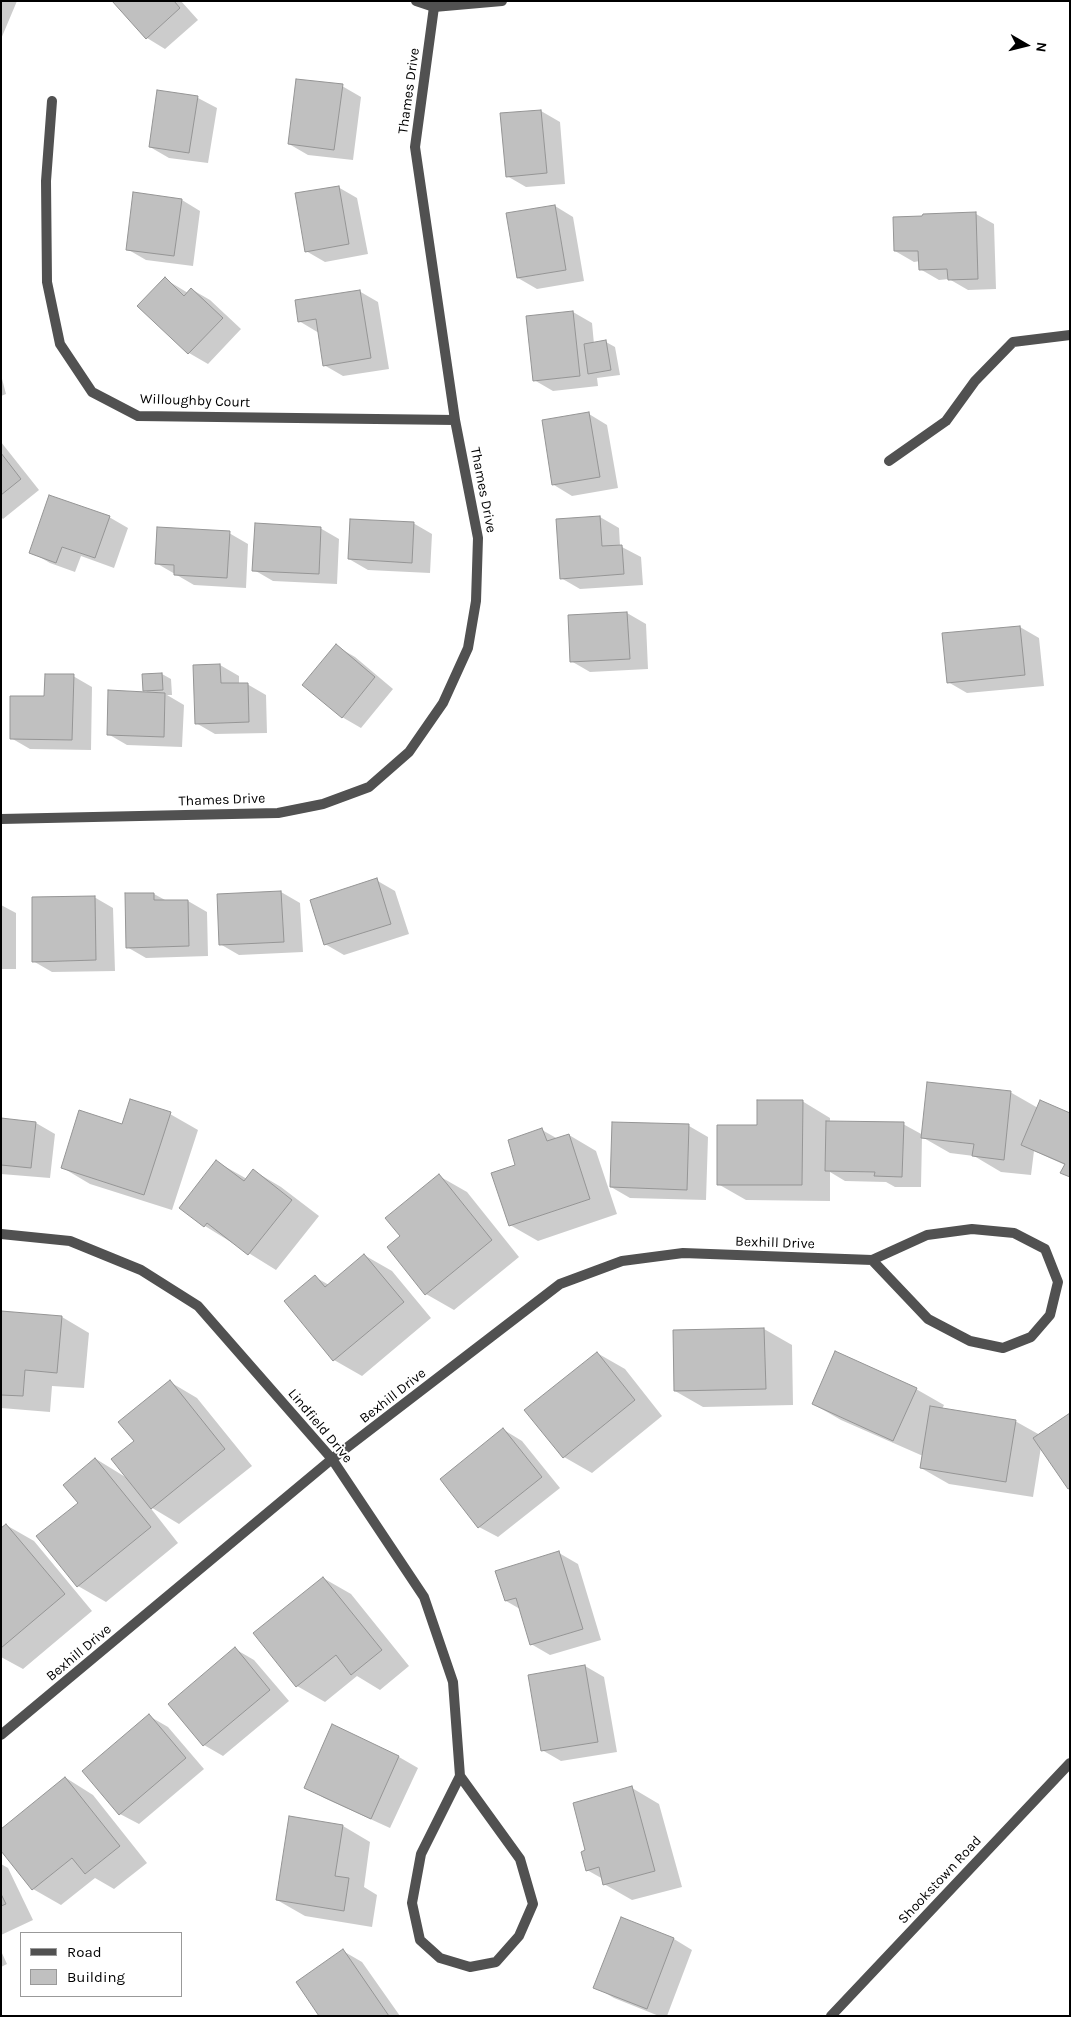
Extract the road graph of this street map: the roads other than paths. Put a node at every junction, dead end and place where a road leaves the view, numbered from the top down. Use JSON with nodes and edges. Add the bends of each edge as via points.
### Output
{"nodes":[{"id":1,"x":416,"y":1,"type":"edge"},
{"id":2,"x":502,"y":1,"type":"edge"},
{"id":3,"x":434,"y":7,"type":"junction"},
{"id":4,"x":52,"y":101,"type":"dead end"},
{"id":5,"x":1070,"y":335,"type":"edge"},
{"id":6,"x":455,"y":420,"type":"junction"},
{"id":7,"x":889,"y":461,"type":"dead end"},
{"id":8,"x":1,"y":820,"type":"edge"},
{"id":9,"x":1,"y":1234,"type":"edge"},
{"id":10,"x":872,"y":1260,"type":"junction"},
{"id":11,"x":332,"y":1459,"type":"junction"},
{"id":12,"x":1,"y":1735,"type":"edge"},
{"id":13,"x":1070,"y":1763,"type":"edge"},
{"id":14,"x":460,"y":1776,"type":"junction"},
{"id":15,"x":831,"y":2016,"type":"edge"}],
"edges":[{"from":1,"to":3,"type":"street"},
{"from":2,"to":3,"type":"street"},
{"from":3,"to":6,"type":"street","name":"Thames Drive","via":[[415,147]]},
{"from":4,"to":6,"type":"street","name":"Willoughby Court","via":[[46,181],[47,282],[60,344],[92,392],[138,416]]},
{"from":5,"to":7,"type":"street","via":[[1013,342],[975,381],[946,421]]},
{"from":6,"to":8,"type":"street","name":"Thames Drive","via":[[478,538],[476,601],[468,648],[443,703],[409,752],[369,786],[323,804],[278,813]]},
{"from":9,"to":11,"type":"street","name":"Lindfield Drive","via":[[70,1241],[141,1270],[198,1306]]},
{"from":10,"to":10,"type":"street","name":"Bexhill Drive","via":[[928,1319],[970,1341],[1003,1348],[1031,1338],[1050,1315],[1058,1282],[1045,1250],[1014,1233],[972,1229],[927,1236]]},
{"from":10,"to":11,"type":"street","name":"Bexhill Drive","via":[[683,1253],[622,1261],[560,1284]]},
{"from":11,"to":12,"type":"street","name":"Bexhill Drive"},
{"from":11,"to":14,"type":"street","name":"Lindfield Drive","via":[[424,1597],[453,1682]]},
{"from":13,"to":15,"type":"street","name":"Shookstown Road"},
{"from":14,"to":14,"type":"street","via":[[421,1854],[412,1903],[420,1940],[440,1958],[470,1967],[496,1962],[518,1936],[533,1904],[520,1859]]}]}
